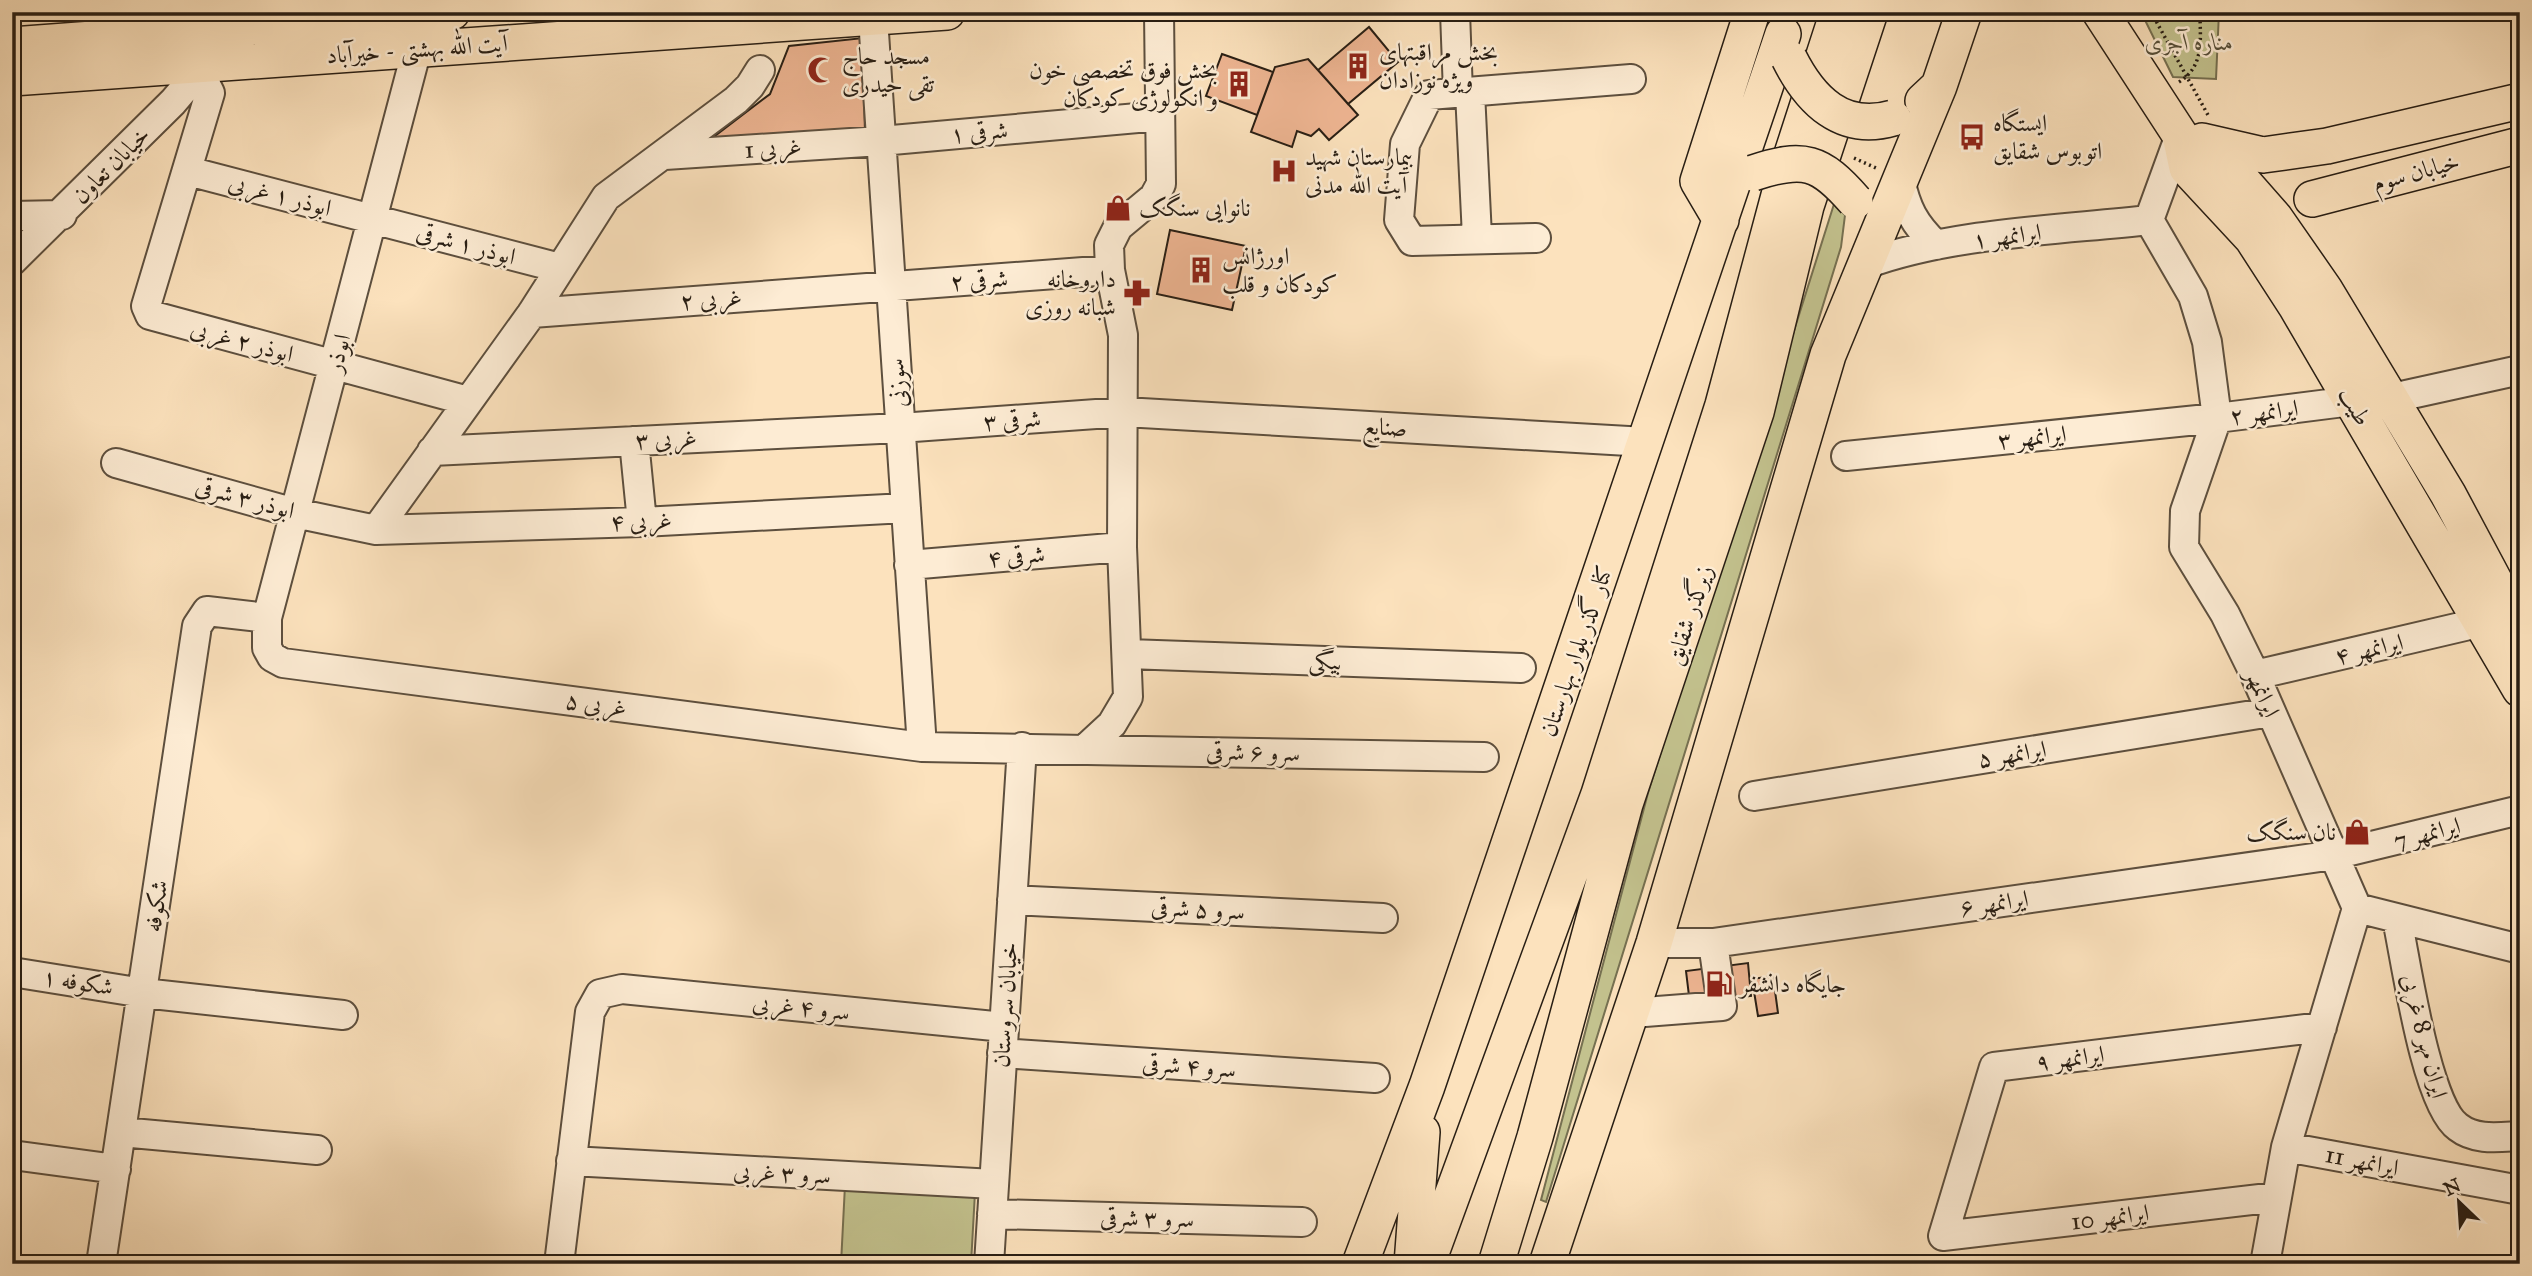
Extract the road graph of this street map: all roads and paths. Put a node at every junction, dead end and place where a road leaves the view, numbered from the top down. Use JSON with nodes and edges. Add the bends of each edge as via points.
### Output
{"nodes":[{"id":1,"x":452,"y":12,"type":"edge"},
{"id":2,"x":947,"y":12,"type":"edge"},
{"id":3,"x":1159,"y":12,"type":"edge"},
{"id":4,"x":1455,"y":12,"type":"edge"},
{"id":5,"x":1752,"y":12,"type":"edge"},
{"id":6,"x":1839,"y":12,"type":"edge"},
{"id":7,"x":1870,"y":12,"type":"edge"},
{"id":8,"x":1964,"y":12,"type":"edge"},
{"id":9,"x":2100,"y":12,"type":"edge"},
{"id":10,"x":2151,"y":12,"type":"edge"},
{"id":11,"x":2200,"y":12,"type":"edge"},
{"id":12,"x":872,"y":15,"type":"edge"},
{"id":13,"x":347,"y":16,"type":"edge"},
{"id":14,"x":219,"y":20,"type":"edge"},
{"id":15,"x":108,"y":24,"type":"edge"},
{"id":16,"x":616,"y":24,"type":"edge"},
{"id":17,"x":1786,"y":29,"type":"edge"},
{"id":18,"x":12,"y":45,"type":"edge"},
{"id":19,"x":417,"y":49,"type":"junction"},
{"id":20,"x":760,"y":70,"type":"dead end"},
{"id":21,"x":197,"y":73,"type":"junction"},
{"id":22,"x":2187,"y":77,"type":"junction"},
{"id":23,"x":12,"y":78,"type":"edge"},
{"id":24,"x":1631,"y":79,"type":"dead end"},
{"id":25,"x":1939,"y":86,"type":"junction"},
{"id":26,"x":1464,"y":93,"type":"junction"},
{"id":27,"x":2154,"y":96,"type":"junction"},
{"id":28,"x":2510,"y":103,"type":"edge"},
{"id":29,"x":1160,"y":116,"type":"junction"},
{"id":30,"x":2200,"y":133,"type":"junction"},
{"id":31,"x":881,"y":141,"type":"junction"},
{"id":32,"x":2327,"y":146,"type":"junction"},
{"id":33,"x":2514,"y":146,"type":"edge"},
{"id":34,"x":665,"y":155,"type":"junction"},
{"id":35,"x":188,"y":171,"type":"junction"},
{"id":36,"x":1900,"y":179,"type":"junction"},
{"id":37,"x":2312,"y":199,"type":"junction"},
{"id":38,"x":62,"y":215,"type":"junction"},
{"id":39,"x":12,"y":216,"type":"edge"},
{"id":40,"x":372,"y":219,"type":"junction"},
{"id":41,"x":1721,"y":220,"type":"junction"},
{"id":42,"x":2150,"y":220,"type":"junction"},
{"id":43,"x":1477,"y":237,"type":"junction"},
{"id":44,"x":1536,"y":238,"type":"dead end"},
{"id":45,"x":1936,"y":245,"type":"junction"},
{"id":46,"x":2298,"y":247,"type":"junction"},
{"id":47,"x":12,"y":261,"type":"edge"},
{"id":48,"x":560,"y":268,"type":"junction"},
{"id":49,"x":1110,"y":270,"type":"junction"},
{"id":50,"x":1861,"y":274,"type":"junction"},
{"id":51,"x":891,"y":286,"type":"junction"},
{"id":52,"x":2310,"y":298,"type":"junction"},
{"id":53,"x":532,"y":313,"type":"junction"},
{"id":54,"x":335,"y":366,"type":"junction"},
{"id":55,"x":2520,"y":370,"type":"edge"},
{"id":56,"x":2388,"y":399,"type":"junction"},
{"id":57,"x":468,"y":401,"type":"junction"},
{"id":58,"x":2352,"y":401,"type":"junction"},
{"id":59,"x":1124,"y":412,"type":"junction"},
{"id":60,"x":2217,"y":418,"type":"junction"},
{"id":61,"x":900,"y":428,"type":"junction"},
{"id":62,"x":634,"y":441,"type":"junction"},
{"id":63,"x":1646,"y":442,"type":"junction"},
{"id":64,"x":432,"y":451,"type":"junction"},
{"id":65,"x":1846,"y":456,"type":"dead end"},
{"id":66,"x":116,"y":463,"type":"dead end"},
{"id":67,"x":905,"y":508,"type":"junction"},
{"id":68,"x":295,"y":513,"type":"junction"},
{"id":69,"x":642,"y":522,"type":"junction"},
{"id":70,"x":376,"y":530,"type":"junction"},
{"id":71,"x":1122,"y":547,"type":"junction"},
{"id":72,"x":909,"y":565,"type":"junction"},
{"id":73,"x":267,"y":618,"type":"junction"},
{"id":74,"x":2509,"y":620,"type":"edge"},
{"id":75,"x":1128,"y":654,"type":"junction"},
{"id":76,"x":272,"y":657,"type":"joint"},
{"id":77,"x":1521,"y":668,"type":"dead end"},
{"id":78,"x":2255,"y":675,"type":"junction"},
{"id":79,"x":2520,"y":689,"type":"edge"},
{"id":80,"x":2272,"y":712,"type":"junction"},
{"id":81,"x":922,"y":747,"type":"junction"},
{"id":82,"x":1022,"y":747,"type":"junction"},
{"id":83,"x":1086,"y":748,"type":"junction"},
{"id":84,"x":1484,"y":757,"type":"dead end"},
{"id":85,"x":1754,"y":796,"type":"dead end"},
{"id":86,"x":2520,"y":810,"type":"edge"},
{"id":87,"x":2334,"y":855,"type":"junction"},
{"id":88,"x":1012,"y":900,"type":"junction"},
{"id":89,"x":2357,"y":908,"type":"junction"},
{"id":90,"x":1383,"y":918,"type":"dead end"},
{"id":91,"x":2397,"y":919,"type":"junction"},
{"id":92,"x":1654,"y":943,"type":"junction"},
{"id":93,"x":1713,"y":943,"type":"junction"},
{"id":94,"x":2520,"y":949,"type":"edge"},
{"id":95,"x":12,"y":972,"type":"edge"},
{"id":96,"x":143,"y":993,"type":"junction"},
{"id":97,"x":1632,"y":1013,"type":"junction"},
{"id":98,"x":342,"y":1015,"type":"dead end"},
{"id":99,"x":2322,"y":1027,"type":"junction"},
{"id":100,"x":1003,"y":1040,"type":"junction"},
{"id":101,"x":1375,"y":1078,"type":"dead end"},
{"id":102,"x":1424,"y":1094,"type":"junction"},
{"id":103,"x":121,"y":1132,"type":"junction"},
{"id":104,"x":2520,"y":1136,"type":"edge"},
{"id":105,"x":2287,"y":1147,"type":"junction"},
{"id":106,"x":317,"y":1150,"type":"dead end"},
{"id":107,"x":12,"y":1155,"type":"edge"},
{"id":108,"x":1582,"y":1160,"type":"junction"},
{"id":109,"x":571,"y":1161,"type":"junction"},
{"id":110,"x":116,"y":1169,"type":"junction"},
{"id":111,"x":994,"y":1184,"type":"junction"},
{"id":112,"x":2520,"y":1191,"type":"edge"},
{"id":113,"x":2277,"y":1198,"type":"junction"},
{"id":114,"x":992,"y":1214,"type":"junction"},
{"id":115,"x":1302,"y":1222,"type":"dead end"},
{"id":116,"x":1943,"y":1237,"type":"joint"},
{"id":117,"x":101,"y":1264,"type":"edge"},
{"id":118,"x":559,"y":1264,"type":"edge"},
{"id":119,"x":989,"y":1264,"type":"edge"},
{"id":120,"x":1360,"y":1264,"type":"edge"},
{"id":121,"x":1412,"y":1264,"type":"edge"},
{"id":122,"x":1427,"y":1264,"type":"edge"},
{"id":123,"x":1496,"y":1264,"type":"edge"},
{"id":124,"x":1513,"y":1264,"type":"edge"},
{"id":125,"x":1547,"y":1264,"type":"edge"},
{"id":126,"x":2265,"y":1264,"type":"edge"}],
"edges":[{"from":1,"to":13,"type":"main road","name":"آیت الله بهشتی - خیرآباد"},
{"from":2,"to":12,"type":"main road","name":"آیت الله بهشتی - خیرآباد"},
{"from":3,"to":29,"type":"street"},
{"from":4,"to":26,"type":"street"},
{"from":5,"to":41,"type":"main road","via":[[1698,181]]},
{"from":6,"to":122,"type":"main road","name":"زیرگذر شقایق","via":[[1781,188],[1724,405],[1599,794]]},
{"from":7,"to":123,"type":"main road","name":"زیرگذر شقایق","via":[[1806,206],[1756,412],[1625,804]]},
{"from":8,"to":25,"type":"main road"},
{"from":9,"to":27,"type":"main road","name":"طیب"},
{"from":10,"to":22,"type":"path"},
{"from":11,"to":22,"type":"path","via":[[2200,59]]},
{"from":12,"to":16,"type":"main road","name":"آیت الله بهشتی - خیرآباد"},
{"from":12,"to":31,"type":"street","name":"سوزنی"},
{"from":13,"to":14,"type":"main road","name":"آیت الله بهشتی - خیرآباد"},
{"from":14,"to":15,"type":"main road","name":"آیت الله بهشتی - خیرآباد"},
{"from":15,"to":18,"type":"main road","name":"آیت الله بهشتی - خیرآباد"},
{"from":16,"to":19,"type":"main road","name":"آیت الله بهشتی - خیرآباد"},
{"from":17,"to":25,"type":"main road","bridge":true,"via":[[1802,85],[1831,112],[1862,122],[1893,118],[1920,104]]},
{"from":17,"to":41,"type":"main road","name":"کنار گذر بلوار بهارستان"},
{"from":19,"to":21,"type":"main road","name":"آیت الله بهشتی - خیرآباد"},
{"from":19,"to":40,"type":"street","name":"ابوذر"},
{"from":20,"to":34,"type":"street","via":[[736,100]]},
{"from":21,"to":23,"type":"main road","name":"آیت الله بهشتی - خیرآباد"},
{"from":21,"to":35,"type":"street","via":[[210,93]]},
{"from":21,"to":38,"type":"street","name":"خیابان تعاون"},
{"from":22,"to":27,"type":"path"},
{"from":22,"to":30,"type":"path"},
{"from":24,"to":26,"type":"street"},
{"from":25,"to":36,"type":"main road"},
{"from":26,"to":43,"type":"street"},
{"from":26,"to":43,"type":"street","via":[[1429,95],[1405,144],[1399,220],[1412,241]]},
{"from":27,"to":30,"type":"main road","name":"طیب"},
{"from":28,"to":32,"type":"main road","name":"خیابان سوم"},
{"from":28,"to":33,"type":"main road"},
{"from":29,"to":31,"type":"street","name":"شرقی ۱"},
{"from":29,"to":49,"type":"street","via":[[1161,184],[1154,197],[1112,235]]},
{"from":30,"to":32,"type":"main road","name":"خیابان سوم","via":[[2263,155]]},
{"from":30,"to":42,"type":"street"},
{"from":30,"to":46,"type":"main road","name":"طیب"},
{"from":30,"to":52,"type":"main road","name":"طیب","via":[[2187,168]]},
{"from":31,"to":34,"type":"street","name":"غربی 1"},
{"from":31,"to":51,"type":"street","name":"سوزنی"},
{"from":32,"to":37,"type":"main road"},
{"from":33,"to":37,"type":"main road","name":"خیابان سوم"},
{"from":34,"to":48,"type":"street","via":[[606,197]]},
{"from":35,"to":40,"type":"street","name":"ابوذر ۱ غربی"},
{"from":35,"to":54,"type":"street","name":"ابوذر ۲ غربی","via":[[146,306],[150,315]]},
{"from":36,"to":45,"type":"street","via":[[1908,212]]},
{"from":36,"to":50,"type":"main road"},
{"from":37,"to":46,"type":"main road"},
{"from":38,"to":39,"type":"street"},
{"from":38,"to":47,"type":"street","name":"خیابان تعاون"},
{"from":40,"to":48,"type":"street","name":"ابوذر ۱ شرقی"},
{"from":40,"to":54,"type":"street","name":"ابوذر"},
{"from":41,"to":50,"type":"main road","bridge":true,"via":[[1737,188],[1753,173],[1781,163],[1808,163],[1831,174],[1855,201]]},
{"from":41,"to":63,"type":"main road","name":"کنار گذر بلوار بهارستان"},
{"from":42,"to":45,"type":"street","name":"ایرانمهر ۱"},
{"from":42,"to":60,"type":"street","name":"ایرانمهر","via":[[2193,296],[2207,342]]},
{"from":43,"to":44,"type":"street"},
{"from":45,"to":50,"type":"street","name":"ایرانمهر ۱","via":[[1894,254]]},
{"from":46,"to":52,"type":"main road","name":"طیب"},
{"from":48,"to":53,"type":"street"},
{"from":49,"to":51,"type":"street","name":"شرقی ۲"},
{"from":49,"to":59,"type":"street","via":[[1123,335]]},
{"from":50,"to":92,"type":"main road","via":[[1828,355]]},
{"from":51,"to":53,"type":"street","name":"غربی ۲"},
{"from":51,"to":61,"type":"street","name":"سوزنی"},
{"from":52,"to":56,"type":"main road","name":"طیب"},
{"from":52,"to":58,"type":"main road","name":"طیب"},
{"from":53,"to":57,"type":"street"},
{"from":54,"to":57,"type":"street","name":"ابوذر ۲ غربی"},
{"from":54,"to":68,"type":"street","name":"ابوذر"},
{"from":55,"to":56,"type":"street"},
{"from":56,"to":74,"type":"main road","name":"طیب","via":[[2448,494]]},
{"from":57,"to":64,"type":"street"},
{"from":58,"to":60,"type":"street","name":"ایرانمهر ۲"},
{"from":58,"to":74,"type":"main road","name":"طیب"},
{"from":59,"to":61,"type":"street","name":"شرقی ۳"},
{"from":59,"to":63,"type":"street","name":"صنایع"},
{"from":59,"to":71,"type":"street"},
{"from":60,"to":65,"type":"street","name":"ایرانمهر ۳"},
{"from":60,"to":78,"type":"street","name":"ایرانمهر","via":[[2185,511],[2184,547]]},
{"from":61,"to":62,"type":"street","name":"غربی ۳"},
{"from":61,"to":67,"type":"street","name":"سوزنی"},
{"from":62,"to":64,"type":"street","name":"غربی ۳"},
{"from":62,"to":69,"type":"street"},
{"from":63,"to":102,"type":"main road","name":"کنار گذر بلوار بهارستان"},
{"from":64,"to":70,"type":"street"},
{"from":66,"to":68,"type":"street","name":"ابوذر ۳ شرقی"},
{"from":67,"to":69,"type":"street","name":"غربی ۴"},
{"from":67,"to":72,"type":"street","name":"سوزنی"},
{"from":68,"to":70,"type":"street","name":"ابوذر ۳ شرقی"},
{"from":68,"to":73,"type":"street","name":"ابوذر"},
{"from":69,"to":70,"type":"street","name":"غربی ۴"},
{"from":71,"to":72,"type":"street","name":"شرقی ۴"},
{"from":71,"to":75,"type":"street"},
{"from":72,"to":81,"type":"street","name":"سوزنی"},
{"from":73,"to":76,"type":"street","name":"ابوذر","via":[[267,648]]},
{"from":73,"to":96,"type":"street","name":"شکوفه","via":[[207,611],[197,626]]},
{"from":74,"to":78,"type":"street","name":"ایرانمهر ۴"},
{"from":74,"to":79,"type":"main road","name":"طیب"},
{"from":75,"to":77,"type":"street","name":"بیگی"},
{"from":75,"to":83,"type":"street","via":[[1128,697],[1112,724]]},
{"from":76,"to":81,"type":"street","name":"غربی ۵","via":[[297,665]]},
{"from":78,"to":80,"type":"street","name":"ایرانمهر"},
{"from":80,"to":85,"type":"street","name":"ایرانمهر ۵"},
{"from":80,"to":87,"type":"street","name":"ایرانمهر"},
{"from":81,"to":82,"type":"street","name":"غربی ۵"},
{"from":82,"to":83,"type":"street","name":"سرو ۶ شرقی"},
{"from":82,"to":88,"type":"street","name":"خیابان سروستان"},
{"from":83,"to":84,"type":"street","name":"سرو ۶ شرقی"},
{"from":86,"to":87,"type":"street","name":"ایرانمهر 7"},
{"from":87,"to":89,"type":"street","name":"ایرانمهر"},
{"from":87,"to":93,"type":"street","name":"ایرانمهر ۶"},
{"from":88,"to":90,"type":"street","name":"سرو ۵ شرقی"},
{"from":88,"to":100,"type":"street","name":"خیابان سروستان"},
{"from":89,"to":91,"type":"street"},
{"from":89,"to":99,"type":"street"},
{"from":91,"to":94,"type":"street"},
{"from":91,"to":104,"type":"street","name":"ایران مهر 8 غربی","via":[[2426,1058],[2443,1109],[2457,1127],[2481,1138]]},
{"from":92,"to":93,"type":"street","name":"ایرانمهر ۶"},
{"from":92,"to":97,"type":"main road"},
{"from":93,"to":97,"type":"street","via":[[1722,1006]]},
{"from":95,"to":96,"type":"street","name":"شکوفه ۱"},
{"from":96,"to":98,"type":"street","name":"شکوفه ۱"},
{"from":96,"to":103,"type":"street","name":"شکوفه"},
{"from":97,"to":108,"type":"main road"},
{"from":99,"to":105,"type":"street"},
{"from":99,"to":116,"type":"street","name":"ایرانمهر ۹","via":[[1994,1067]]},
{"from":100,"to":101,"type":"street","name":"سرو ۴ شرقی"},
{"from":100,"to":109,"type":"street","name":"سرو ۴ غربی","via":[[622,989],[600,994],[590,1012]]},
{"from":100,"to":111,"type":"street","name":"خیابان سروستان"},
{"from":102,"to":120,"type":"main road","name":"کنار گذر بلوار بهارستان"},
{"from":102,"to":121,"type":"main road"},
{"from":103,"to":106,"type":"street"},
{"from":103,"to":110,"type":"street","name":"شکوفه"},
{"from":105,"to":112,"type":"street","name":"ایرانمهر 11"},
{"from":105,"to":113,"type":"street"},
{"from":107,"to":110,"type":"street"},
{"from":108,"to":124,"type":"main road"},
{"from":108,"to":125,"type":"main road"},
{"from":109,"to":111,"type":"street","name":"سرو ۳ غربی"},
{"from":109,"to":118,"type":"street"},
{"from":110,"to":117,"type":"street","name":"شکوفه"},
{"from":111,"to":114,"type":"street","name":"خیابان سروستان"},
{"from":113,"to":116,"type":"street","name":"ایرانمهر 10"},
{"from":113,"to":126,"type":"street"},
{"from":114,"to":115,"type":"street","name":"سرو ۳ شرقی"},
{"from":114,"to":119,"type":"street","name":"خیابان سروستان"}]}
